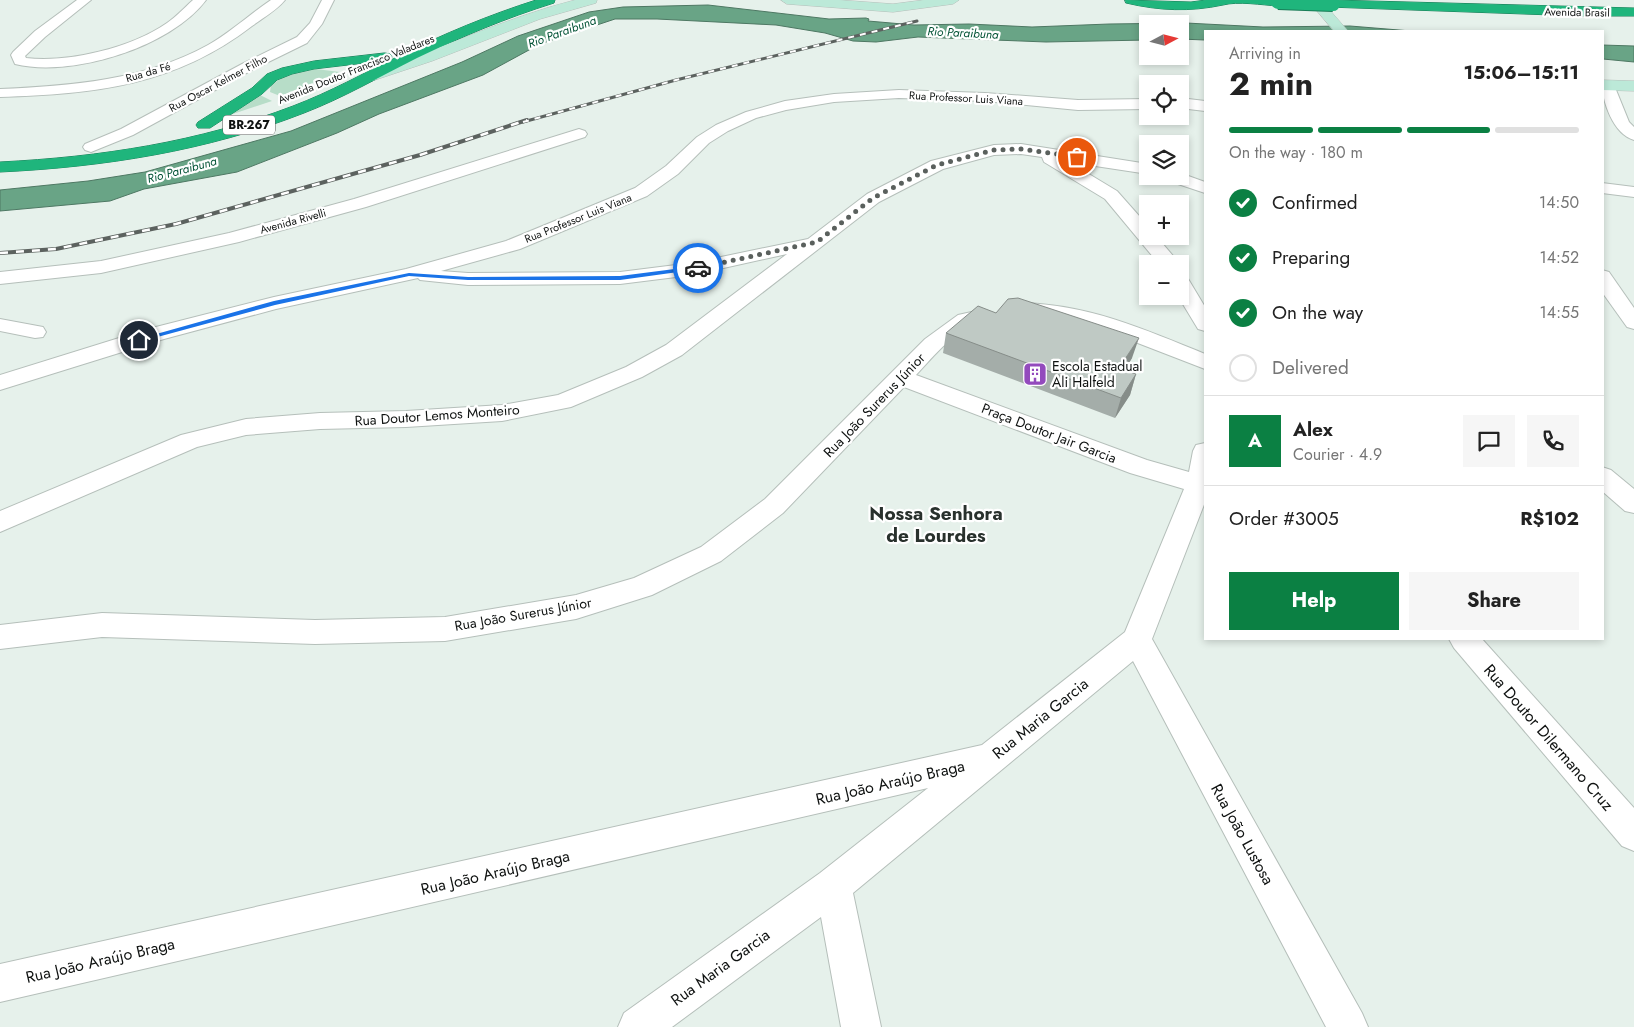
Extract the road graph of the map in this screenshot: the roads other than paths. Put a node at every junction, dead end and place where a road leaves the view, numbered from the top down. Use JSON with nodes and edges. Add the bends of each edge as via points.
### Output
{"nodes":[{"id":1,"x":85,"y":0,"type":"edge"},
{"id":2,"x":200,"y":0,"type":"edge"},
{"id":3,"x":279,"y":0,"type":"edge"},
{"id":4,"x":328,"y":0,"type":"edge"},
{"id":5,"x":532,"y":0,"type":"edge"},
{"id":6,"x":549,"y":0,"type":"edge"},
{"id":7,"x":591,"y":0,"type":"edge"},
{"id":8,"x":787,"y":0,"type":"edge"},
{"id":9,"x":953,"y":0,"type":"edge"},
{"id":10,"x":1131,"y":0,"type":"edge"},
{"id":11,"x":1212,"y":0,"type":"edge"},
{"id":12,"x":1223,"y":0,"type":"edge"},
{"id":13,"x":1302,"y":0,"type":"edge"},
{"id":14,"x":1314,"y":0,"type":"edge"},
{"id":15,"x":1361,"y":0,"type":"edge"},
{"id":16,"x":1255,"y":1,"type":"edge"},
{"id":17,"x":1374,"y":5,"type":"junction"},
{"id":18,"x":1332,"y":8,"type":"edge"},
{"id":19,"x":1634,"y":12,"type":"edge"},
{"id":20,"x":481,"y":22,"type":"junction"},
{"id":21,"x":1326,"y":30,"type":"edge"},
{"id":22,"x":1341,"y":30,"type":"edge"},
{"id":23,"x":386,"y":57,"type":"junction"},
{"id":24,"x":324,"y":64,"type":"junction"},
{"id":25,"x":352,"y":70,"type":"junction"},
{"id":26,"x":372,"y":76,"type":"junction"},
{"id":27,"x":336,"y":85,"type":"junction"},
{"id":28,"x":1605,"y":85,"type":"edge"},
{"id":29,"x":1634,"y":86,"type":"edge"},
{"id":30,"x":257,"y":91,"type":"junction"},
{"id":31,"x":0,"y":93,"type":"edge"},
{"id":32,"x":275,"y":100,"type":"junction"},
{"id":33,"x":1139,"y":104,"type":"edge"},
{"id":34,"x":1189,"y":104,"type":"edge"},
{"id":35,"x":1204,"y":106,"type":"edge"},
{"id":36,"x":204,"y":125,"type":"junction"},
{"id":37,"x":579,"y":134,"type":"dead end"},
{"id":38,"x":1634,"y":135,"type":"edge"},
{"id":39,"x":91,"y":147,"type":"junction"},
{"id":40,"x":1041,"y":153,"type":"junction"},
{"id":41,"x":0,"y":156,"type":"edge"},
{"id":42,"x":0,"y":167,"type":"edge"},
{"id":43,"x":1139,"y":167,"type":"edge"},
{"id":44,"x":1189,"y":182,"type":"edge"},
{"id":45,"x":1204,"y":188,"type":"edge"},
{"id":46,"x":1604,"y":188,"type":"edge"},
{"id":47,"x":1634,"y":192,"type":"edge"},
{"id":48,"x":817,"y":242,"type":"junction"},
{"id":49,"x":1162,"y":255,"type":"edge"},
{"id":50,"x":409,"y":274,"type":"junction"},
{"id":51,"x":0,"y":278,"type":"edge"},
{"id":52,"x":1604,"y":279,"type":"edge"},
{"id":53,"x":1189,"y":297,"type":"edge"},
{"id":54,"x":1604,"y":310,"type":"edge"},
{"id":55,"x":1204,"y":323,"type":"edge"},
{"id":56,"x":1634,"y":324,"type":"edge"},
{"id":57,"x":0,"y":325,"type":"edge"},
{"id":58,"x":35,"y":332,"type":"dead end"},
{"id":59,"x":1204,"y":362,"type":"edge"},
{"id":60,"x":900,"y":377,"type":"junction"},
{"id":61,"x":0,"y":383,"type":"edge"},
{"id":62,"x":1204,"y":456,"type":"edge"},
{"id":63,"x":1604,"y":478,"type":"edge"},
{"id":64,"x":1199,"y":484,"type":"junction"},
{"id":65,"x":1634,"y":504,"type":"edge"},
{"id":66,"x":0,"y":522,"type":"edge"},
{"id":67,"x":0,"y":637,"type":"edge"},
{"id":68,"x":1137,"y":640,"type":"junction"},
{"id":69,"x":1465,"y":640,"type":"edge"},
{"id":70,"x":989,"y":759,"type":"junction"},
{"id":71,"x":1634,"y":834,"type":"edge"},
{"id":72,"x":833,"y":886,"type":"junction"},
{"id":73,"x":0,"y":983,"type":"edge"},
{"id":74,"x":638,"y":1027,"type":"edge"},
{"id":75,"x":861,"y":1027,"type":"edge"},
{"id":76,"x":1348,"y":1027,"type":"edge"}],
"edges":[{"from":1,"to":2,"type":"street","via":[[40,34],[18,55],[20,61],[62,62],[112,52],[171,26]]},
{"from":3,"to":31,"type":"street","name":"Rua da Fé","via":[[214,47],[162,70],[104,83]]},
{"from":4,"to":39,"type":"street","name":"Rua Oscar Kelmer Filho","via":[[316,24],[302,40]]},
{"from":5,"to":20,"type":"highway","name":"Avenida Doutor Francisco Valadares","number":"BR-267"},
{"from":6,"to":20,"type":"highway","name":"Avenida Doutor Francisco Valadares","number":"BR-267"},
{"from":7,"to":26,"type":"main road","name":"Avenida Doutor Francisco Valadares","via":[[531,16],[431,57]]},
{"from":8,"to":9,"type":"main road","via":[[893,8]]},
{"from":10,"to":12,"type":"highway","via":[[1192,5],[1210,5]]},
{"from":11,"to":12,"type":"highway","name":"Avenida Brasil"},
{"from":12,"to":16,"type":"highway","name":"Avenida Brasil"},
{"from":13,"to":18,"type":"main road"},
{"from":14,"to":18,"type":"main road"},
{"from":15,"to":17,"type":"highway"},
{"from":16,"to":18,"type":"highway","name":"Avenida Brasil","bridge":true},
{"from":17,"to":18,"type":"highway","name":"Avenida Brasil"},
{"from":17,"to":19,"type":"highway","name":"Avenida Brasil"},
{"from":18,"to":21,"type":"main road"},
{"from":18,"to":22,"type":"main road"},
{"from":20,"to":23,"type":"highway","name":"Avenida Doutor Francisco Valadares","number":"BR-267"},
{"from":20,"to":26,"type":"highway","name":"Avenida Doutor Francisco Valadares","number":"BR-267"},
{"from":23,"to":24,"type":"highway"},
{"from":23,"to":25,"type":"highway","name":"Avenida Doutor Francisco Valadares","number":"BR-267"},
{"from":24,"to":25,"type":"highway"},
{"from":24,"to":30,"type":"highway","via":[[272,77]]},
{"from":25,"to":27,"type":"highway","number":"BR-267","via":[[358,74],[356,79]]},
{"from":26,"to":27,"type":"highway","name":"Avenida Doutor Francisco Valadares","number":"BR-267"},
{"from":27,"to":32,"type":"highway","number":"BR-267","via":[[318,99]]},
{"from":27,"to":42,"type":"highway","name":"Avenida Doutor Francisco Valadares","number":"BR-267","via":[[297,110],[167,147],[80,161]]},
{"from":28,"to":29,"type":"main road"},
{"from":28,"to":38,"type":"street","via":[[1622,124]]},
{"from":30,"to":32,"type":"highway","number":"BR-267"},
{"from":30,"to":36,"type":"highway"},
{"from":32,"to":36,"type":"highway","name":"Avenida Doutor Francisco Valadares","number":"BR-267"},
{"from":33,"to":50,"type":"street","name":"Rua Professor Luis Viana","via":[[1078,105],[899,94],[834,98],[785,106],[751,115],[722,128],[641,192],[513,244]]},
{"from":34,"to":35,"type":"street"},
{"from":36,"to":39,"type":"highway","name":"Avenida Doutor Francisco Valadares","number":"BR-267"},
{"from":37,"to":51,"type":"street","name":"Avenida Rivelli","via":[[360,203],[232,238],[102,267]]},
{"from":39,"to":41,"type":"highway","name":"Avenida Doutor Francisco Valadares","number":"BR-267"},
{"from":40,"to":43,"type":"street","name":"Rua Doutor Lemos Monteiro"},
{"from":40,"to":48,"type":"street","name":"Rua Doutor Lemos Monteiro","via":[[1021,149],[994,150],[937,165],[873,198]]},
{"from":40,"to":49,"type":"street","via":[[1111,195]]},
{"from":44,"to":45,"type":"street"},
{"from":46,"to":47,"type":"street"},
{"from":48,"to":50,"type":"street","via":[[692,269],[620,278],[468,279]]},
{"from":48,"to":66,"type":"street","name":"Rua Doutor Lemos Monteiro","via":[[674,350],[634,372],[563,402],[502,413],[246,427],[190,441]]},
{"from":50,"to":61,"type":"street","name":"Rua Professor Luis Viana","via":[[274,303],[156,334]]},
{"from":52,"to":56,"type":"street"},
{"from":53,"to":55,"type":"street"},
{"from":54,"to":56,"type":"street"},
{"from":57,"to":58,"type":"street"},
{"from":59,"to":60,"type":"street","name":"Rua João Surerus Júnior","via":[[1096,318],[1036,308],[965,319],[933,344]]},
{"from":60,"to":64,"type":"street","name":"Praça Doutor Jair Garcia","via":[[1139,467]]},
{"from":60,"to":67,"type":"street","name":"Rua João Surerus Júnior","via":[[774,506],[711,554],[642,587],[576,607],[445,629],[315,632],[102,625]]},
{"from":62,"to":64,"type":"street","name":"Rua Maria Garcia"},
{"from":63,"to":65,"type":"street"},
{"from":64,"to":68,"type":"street","name":"Rua Maria Garcia"},
{"from":68,"to":70,"type":"street","name":"Rua Maria Garcia"},
{"from":68,"to":76,"type":"street","name":"Rua João Lustosa"},
{"from":69,"to":71,"type":"street","name":"Rua Doutor Dilermano Cruz"},
{"from":70,"to":72,"type":"street","name":"Rua Maria Garcia"},
{"from":70,"to":73,"type":"street","name":"Rua João Araújo Braga"},
{"from":72,"to":74,"type":"street","name":"Rua Maria Garcia"},
{"from":72,"to":75,"type":"street"}]}
